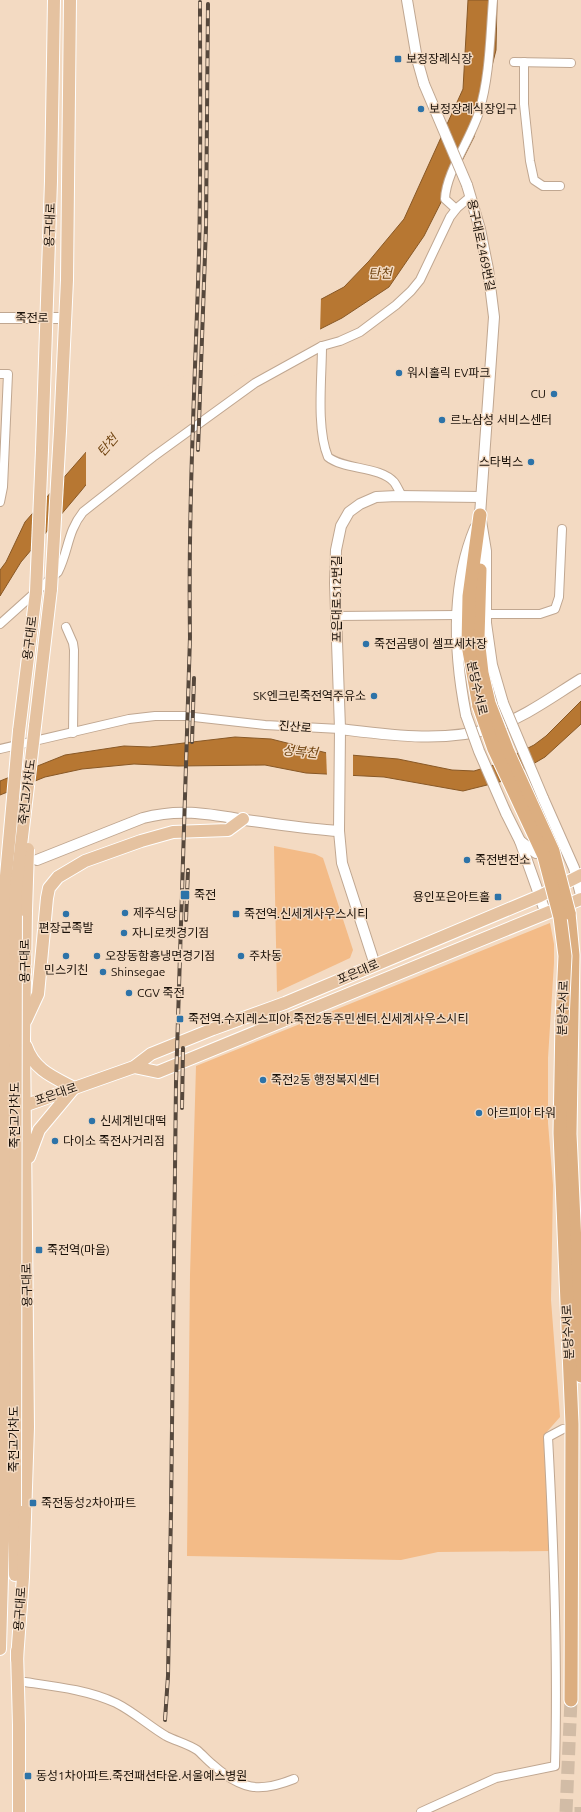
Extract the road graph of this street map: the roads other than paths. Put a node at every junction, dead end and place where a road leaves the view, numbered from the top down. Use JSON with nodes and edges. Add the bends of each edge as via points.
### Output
{"nodes":[{"id":1,"x":54,"y":0,"type":"edge"},
{"id":2,"x":70,"y":0,"type":"edge"},
{"id":3,"x":407,"y":0,"type":"edge"},
{"id":4,"x":493,"y":0,"type":"edge"},
{"id":5,"x":514,"y":62,"type":"dead end"},
{"id":6,"x":524,"y":62,"type":"junction"},
{"id":7,"x":571,"y":63,"type":"dead end"},
{"id":8,"x":560,"y":186,"type":"dead end"},
{"id":9,"x":470,"y":197,"type":"junction"},
{"id":10,"x":456,"y":209,"type":"junction"},
{"id":11,"x":0,"y":318,"type":"edge"},
{"id":12,"x":47,"y":318,"type":"junction"},
{"id":13,"x":65,"y":318,"type":"junction"},
{"id":14,"x":322,"y":346,"type":"junction"},
{"id":15,"x":0,"y":374,"type":"edge"},
{"id":16,"x":3,"y":423,"type":"edge"},
{"id":17,"x":1,"y":472,"type":"edge"},
{"id":18,"x":402,"y":496,"type":"junction"},
{"id":19,"x":481,"y":497,"type":"junction"},
{"id":20,"x":0,"y":502,"type":"edge"},
{"id":21,"x":480,"y":515,"type":"junction"},
{"id":22,"x":562,"y":529,"type":"dead end"},
{"id":23,"x":486,"y":614,"type":"junction"},
{"id":24,"x":458,"y":615,"type":"junction"},
{"id":25,"x":336,"y":616,"type":"junction"},
{"id":26,"x":0,"y":624,"type":"edge"},
{"id":27,"x":66,"y":627,"type":"dead end"},
{"id":28,"x":581,"y":679,"type":"edge"},
{"id":29,"x":35,"y":726,"type":"junction"},
{"id":30,"x":340,"y":729,"type":"junction"},
{"id":31,"x":19,"y":731,"type":"junction"},
{"id":32,"x":73,"y":733,"type":"junction"},
{"id":33,"x":0,"y":749,"type":"edge"},
{"id":34,"x":243,"y":819,"type":"junction"},
{"id":35,"x":555,"y":824,"type":"junction"},
{"id":36,"x":339,"y":831,"type":"junction"},
{"id":37,"x":0,"y":839,"type":"edge"},
{"id":38,"x":520,"y":841,"type":"junction"},
{"id":39,"x":37,"y":860,"type":"dead end"},
{"id":40,"x":579,"y":876,"type":"edge"},
{"id":41,"x":581,"y":895,"type":"edge"},
{"id":42,"x":540,"y":896,"type":"junction"},
{"id":43,"x":581,"y":899,"type":"edge"},
{"id":44,"x":546,"y":914,"type":"junction"},
{"id":45,"x":376,"y":965,"type":"junction"},
{"id":46,"x":568,"y":1021,"type":"junction"},
{"id":47,"x":24,"y":1023,"type":"junction"},
{"id":48,"x":24,"y":1040,"type":"junction"},
{"id":49,"x":24,"y":1053,"type":"junction"},
{"id":50,"x":0,"y":1065,"type":"edge"},
{"id":51,"x":134,"y":1067,"type":"junction"},
{"id":52,"x":74,"y":1088,"type":"junction"},
{"id":53,"x":25,"y":1105,"type":"junction"},
{"id":54,"x":0,"y":1114,"type":"edge"},
{"id":55,"x":26,"y":1170,"type":"junction"},
{"id":56,"x":581,"y":1376,"type":"edge"},
{"id":57,"x":563,"y":1429,"type":"dead end"},
{"id":58,"x":10,"y":1505,"type":"junction"},
{"id":59,"x":0,"y":1649,"type":"edge"},
{"id":60,"x":17,"y":1659,"type":"junction"},
{"id":61,"x":18,"y":1681,"type":"junction"},
{"id":62,"x":572,"y":1700,"type":"tunnel mouth"},
{"id":63,"x":294,"y":1779,"type":"dead end"},
{"id":64,"x":19,"y":1812,"type":"edge"},
{"id":65,"x":421,"y":1812,"type":"edge"}],
"edges":[{"from":1,"to":12,"type":"main road","name":"용구대로"},
{"from":2,"to":13,"type":"main road","name":"용구대로"},
{"from":3,"to":9,"type":"street","name":"용구대로2469번길","bridge":true,"via":[[424,84]]},
{"from":4,"to":10,"type":"street","via":[[479,111],[447,185],[445,199]]},
{"from":5,"to":6,"type":"street"},
{"from":6,"to":7,"type":"street"},
{"from":6,"to":8,"type":"street","via":[[524,104],[534,180],[543,186]]},
{"from":9,"to":10,"type":"street"},
{"from":9,"to":19,"type":"street","name":"용구대로2469번길","via":[[488,269],[494,317]]},
{"from":10,"to":14,"type":"street","via":[[420,280],[411,291],[377,321],[360,332]]},
{"from":11,"to":12,"type":"street","name":"죽전로"},
{"from":12,"to":13,"type":"street","name":"죽전로"},
{"from":12,"to":31,"type":"main road","name":"용구대로","bridge":true,"via":[[36,592]]},
{"from":13,"to":29,"type":"main road","name":"용구대로","bridge":true,"via":[[51,589]]},
{"from":14,"to":18,"type":"street","via":[[322,425],[324,449],[328,457],[382,475],[393,481]]},
{"from":14,"to":26,"type":"street","via":[[255,383],[153,456],[83,512],[74,523],[58,572]]},
{"from":15,"to":16,"type":"street","via":[[8,374]]},
{"from":16,"to":17,"type":"street"},
{"from":17,"to":20,"type":"street"},
{"from":18,"to":19,"type":"street","name":"포은대로512번길"},
{"from":18,"to":25,"type":"street","name":"포은대로512번길","via":[[376,497],[360,504],[349,512],[341,526],[336,550]]},
{"from":19,"to":21,"type":"street","name":"용구대로2469번길"},
{"from":21,"to":23,"type":"street","via":[[486,551]]},
{"from":21,"to":24,"type":"street","via":[[468,545]]},
{"from":21,"to":46,"type":"highway","name":"분당수서로","bridge":true,"via":[[478,638],[484,704],[550,844],[564,886],[573,956]]},
{"from":22,"to":23,"type":"street","via":[[559,597],[555,609],[540,614]]},
{"from":23,"to":35,"type":"street","bridge":true,"via":[[492,665],[503,703]]},
{"from":24,"to":25,"type":"street"},
{"from":24,"to":38,"type":"street","bridge":true,"via":[[458,666],[466,715],[479,751]]},
{"from":25,"to":30,"type":"street","name":"포은대로512번길"},
{"from":27,"to":32,"type":"street","via":[[74,650]]},
{"from":28,"to":30,"type":"street","name":"진산로","via":[[509,720],[480,731],[446,736],[412,736]]},
{"from":29,"to":47,"type":"main road","name":"용구대로","bridge":true,"via":[[26,911]]},
{"from":29,"to":58,"type":"main road","name":"죽전고가차도","bridge":true,"via":[[16,888]]},
{"from":30,"to":32,"type":"street","name":"진산로","via":[[265,725],[185,716],[155,716],[129,719]]},
{"from":30,"to":36,"type":"street","name":"포은대로512번길"},
{"from":31,"to":37,"type":"main road","bridge":true},
{"from":31,"to":58,"type":"main road","name":"죽전고가차도","bridge":true,"via":[[5,887]]},
{"from":32,"to":33,"type":"street","name":"진산로"},
{"from":34,"to":36,"type":"street","via":[[312,830]]},
{"from":34,"to":39,"type":"street","via":[[186,811],[162,813],[143,818]]},
{"from":34,"to":47,"type":"main road","via":[[228,830],[173,832],[141,841],[85,861],[58,877],[49,888],[47,898],[38,994]]},
{"from":35,"to":38,"type":"street","via":[[552,847],[536,853]]},
{"from":35,"to":40,"type":"street"},
{"from":36,"to":45,"type":"street","via":[[342,863]]},
{"from":38,"to":42,"type":"street"},
{"from":40,"to":41,"type":"street"},
{"from":40,"to":42,"type":"main road","name":"포은대로"},
{"from":42,"to":44,"type":"street"},
{"from":42,"to":45,"type":"main road","name":"포은대로"},
{"from":43,"to":44,"type":"main road","name":"포은대로"},
{"from":44,"to":51,"type":"main road","name":"포은대로","via":[[158,1072]]},
{"from":45,"to":51,"type":"main road","name":"포은대로","via":[[151,1054]]},
{"from":46,"to":56,"type":"highway","name":"분당수서로","via":[[570,1134]]},
{"from":46,"to":62,"type":"highway","name":"분당수서로","via":[[560,1133],[572,1424]]},
{"from":47,"to":48,"type":"main road","name":"용구대로"},
{"from":48,"to":49,"type":"main road","name":"용구대로"},
{"from":48,"to":52,"type":"main road","via":[[35,1064],[49,1076]]},
{"from":49,"to":50,"type":"main road","via":[[15,1063]]},
{"from":49,"to":53,"type":"main road","name":"용구대로"},
{"from":51,"to":52,"type":"main road","name":"포은대로"},
{"from":52,"to":53,"type":"main road","name":"포은대로"},
{"from":52,"to":55,"type":"main road","via":[[39,1130]]},
{"from":53,"to":54,"type":"main road","name":"포은대로"},
{"from":53,"to":55,"type":"main road","name":"용구대로"},
{"from":55,"to":60,"type":"main road","name":"용구대로","via":[[28,1427]]},
{"from":57,"to":65,"type":"street","via":[[548,1437],[554,1545],[555,1766],[496,1778]]},
{"from":58,"to":59,"type":"main road","name":"용구대로"},
{"from":58,"to":60,"type":"main road","name":"용구대로"},
{"from":60,"to":61,"type":"main road","name":"용구대로"},
{"from":61,"to":63,"type":"street","via":[[73,1690],[114,1702],[165,1736],[196,1750],[224,1774],[246,1787],[268,1787]]},
{"from":61,"to":64,"type":"main road","name":"용구대로"}]}
